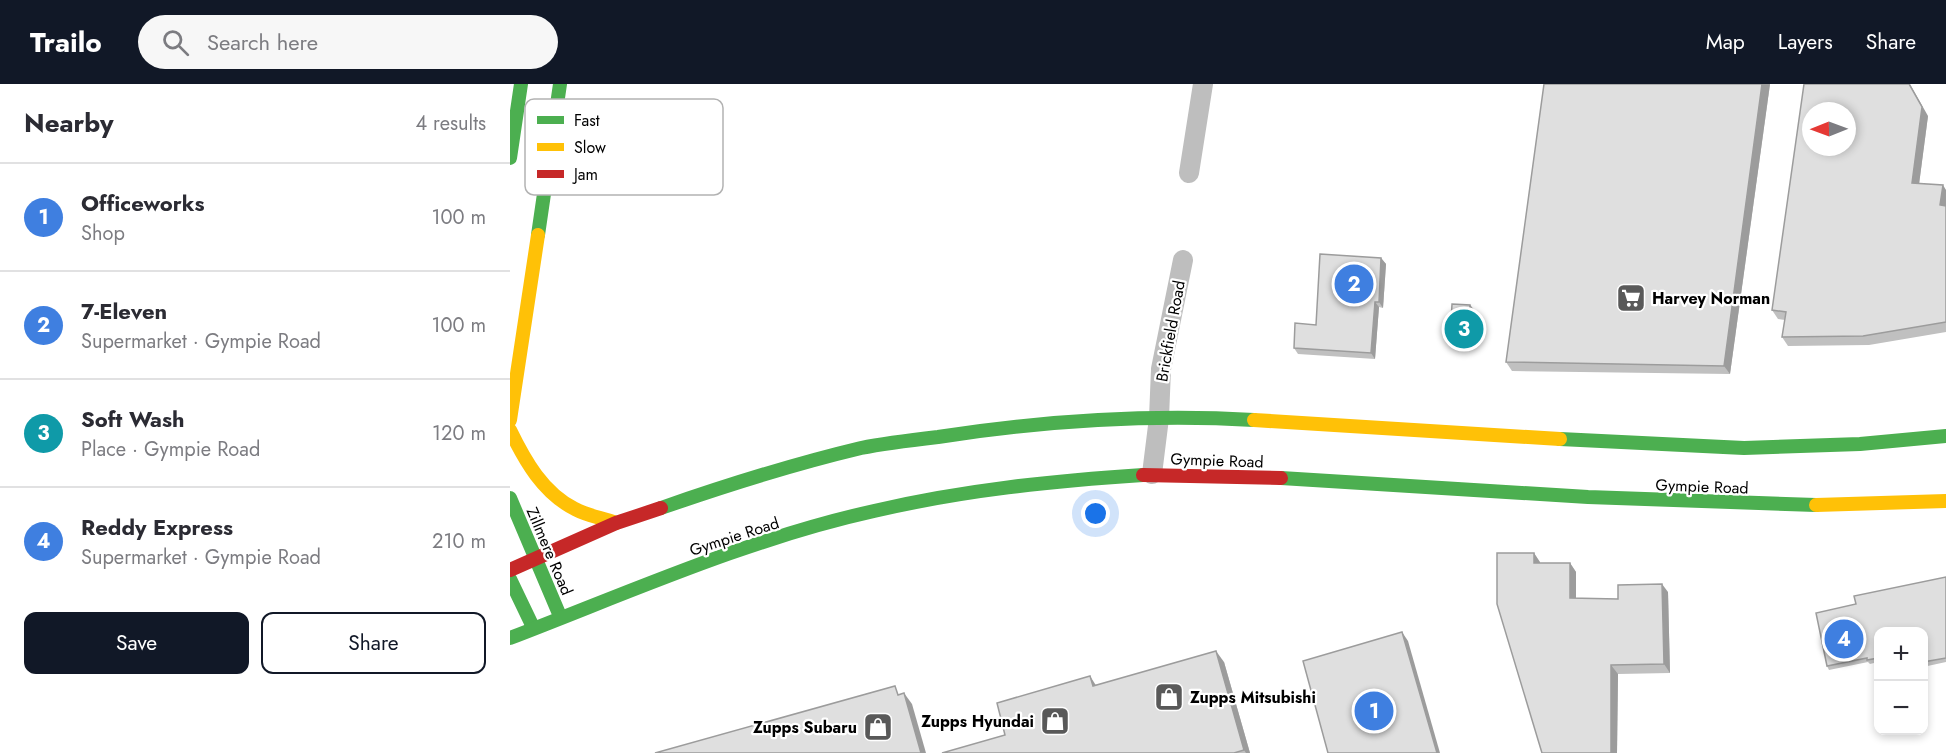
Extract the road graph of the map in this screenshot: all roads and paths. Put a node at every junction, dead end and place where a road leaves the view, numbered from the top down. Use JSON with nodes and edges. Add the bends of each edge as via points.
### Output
{"nodes":[{"id":1,"x":521,"y":84,"type":"edge"},
{"id":2,"x":560,"y":84,"type":"edge"},
{"id":3,"x":1203,"y":84,"type":"edge"},
{"id":4,"x":558,"y":99,"type":"edge"},
{"id":5,"x":510,"y":158,"type":"edge"},
{"id":6,"x":1189,"y":173,"type":"dead end"},
{"id":7,"x":543,"y":195,"type":"edge"},
{"id":8,"x":1183,"y":260,"type":"dead end"},
{"id":9,"x":1159,"y":418,"type":"junction"},
{"id":10,"x":510,"y":420,"type":"edge"},
{"id":11,"x":510,"y":430,"type":"edge"},
{"id":12,"x":1946,"y":436,"type":"edge"},
{"id":13,"x":1152,"y":474,"type":"junction"},
{"id":14,"x":510,"y":498,"type":"edge"},
{"id":15,"x":1946,"y":501,"type":"edge"},
{"id":16,"x":616,"y":523,"type":"junction"},
{"id":17,"x":535,"y":557,"type":"junction"},
{"id":18,"x":510,"y":570,"type":"edge"},
{"id":19,"x":510,"y":579,"type":"edge"},
{"id":20,"x":560,"y":616,"type":"junction"},
{"id":21,"x":533,"y":627,"type":"junction"},
{"id":22,"x":510,"y":638,"type":"edge"}],
"edges":[{"from":1,"to":5,"type":"main road"},
{"from":2,"to":4,"type":"main road"},
{"from":3,"to":6,"type":"street"},
{"from":7,"to":10,"type":"main road"},
{"from":8,"to":9,"type":"street","name":"Brickfield Road","via":[[1164,345]]},
{"from":9,"to":12,"type":"main road","via":[[1264,420],[1715,448],[1810,447]]},
{"from":9,"to":13,"type":"street","name":"Brickfield Road"},
{"from":9,"to":16,"type":"main road","via":[[994,428],[863,448],[733,483]]},
{"from":11,"to":16,"type":"main road","via":[[527,466],[563,501]]},
{"from":13,"to":15,"type":"main road","name":"Gympie Road","via":[[1789,506]]},
{"from":13,"to":20,"type":"main road","name":"Gympie Road","via":[[965,492],[872,511],[742,548]]},
{"from":14,"to":17,"type":"main road","name":"Zillmere Road"},
{"from":16,"to":17,"type":"main road"},
{"from":17,"to":18,"type":"main road"},
{"from":17,"to":20,"type":"main road","name":"Zillmere Road"},
{"from":19,"to":21,"type":"main road"},
{"from":20,"to":21,"type":"main road","name":"Gympie Road"},
{"from":21,"to":22,"type":"main road","name":"Gympie Road"}]}
